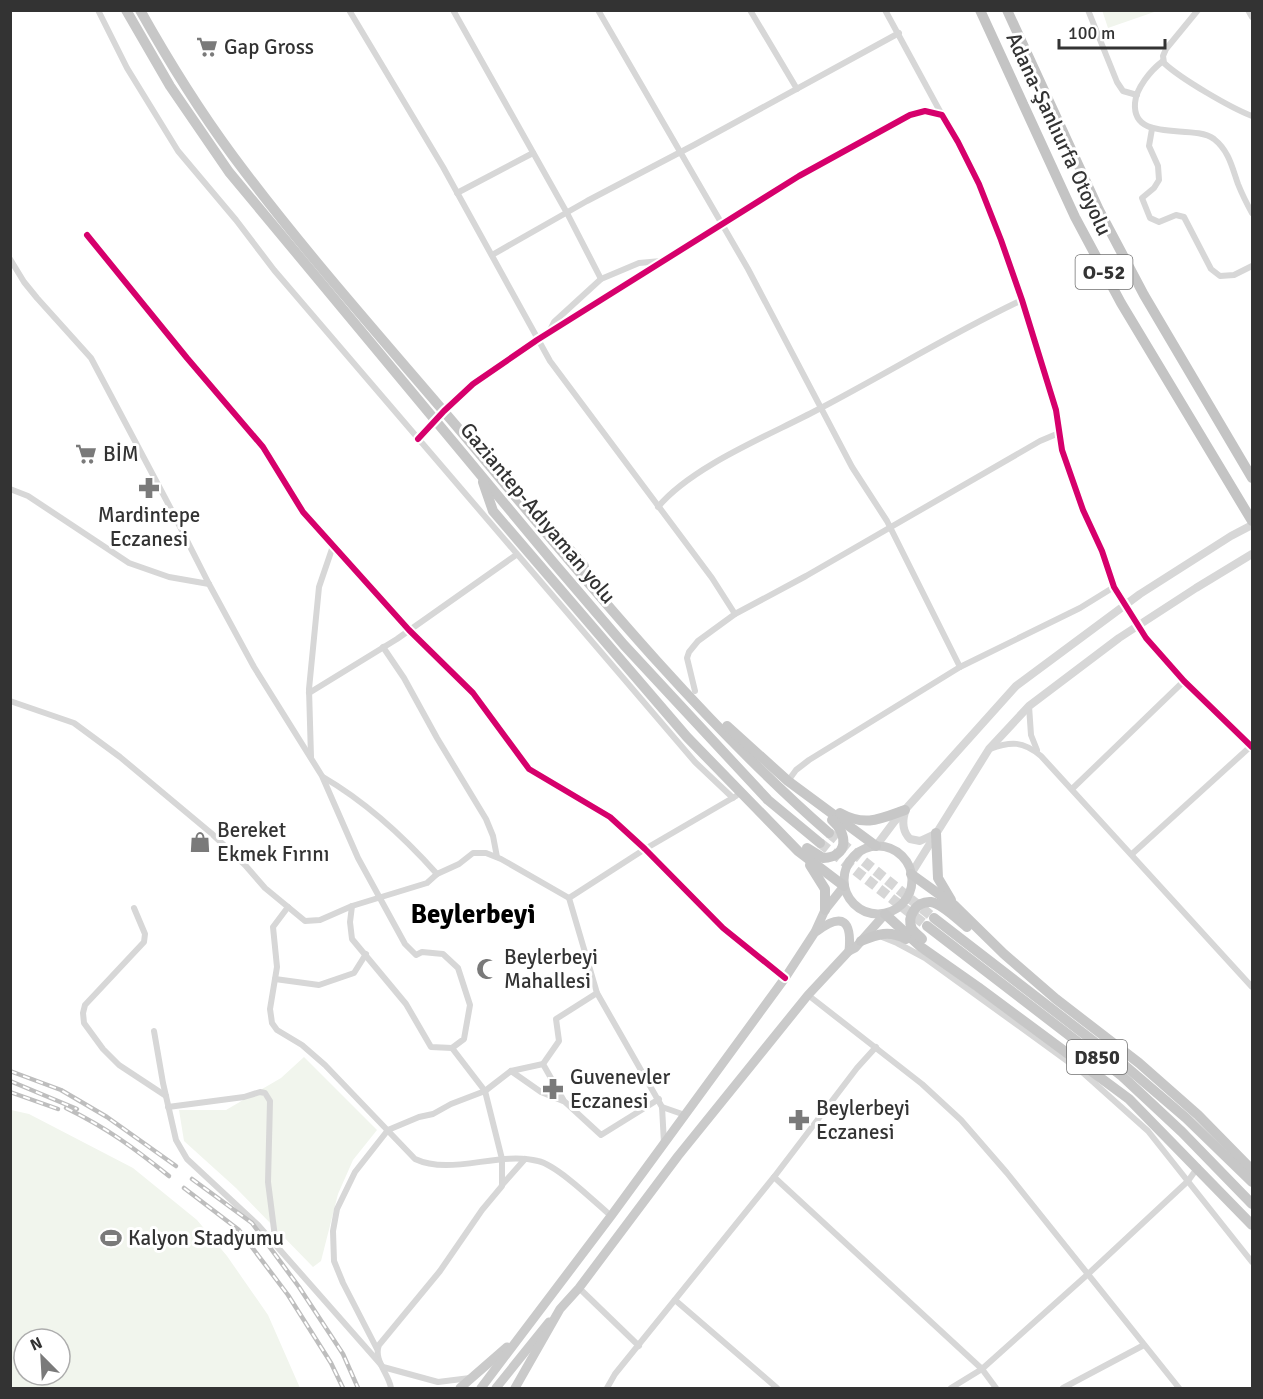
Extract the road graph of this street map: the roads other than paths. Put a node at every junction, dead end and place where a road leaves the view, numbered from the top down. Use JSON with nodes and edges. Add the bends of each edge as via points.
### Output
{"nodes":[{"id":1,"x":98,"y":10,"type":"edge"},
{"id":2,"x":126,"y":10,"type":"edge"},
{"id":3,"x":140,"y":10,"type":"edge"},
{"id":4,"x":350,"y":10,"type":"edge"},
{"id":5,"x":453,"y":10,"type":"edge"},
{"id":6,"x":598,"y":10,"type":"edge"},
{"id":7,"x":750,"y":10,"type":"edge"},
{"id":8,"x":885,"y":10,"type":"edge"},
{"id":9,"x":980,"y":10,"type":"edge"},
{"id":10,"x":1007,"y":10,"type":"edge"},
{"id":11,"x":1088,"y":10,"type":"edge"},
{"id":12,"x":1198,"y":10,"type":"edge"},
{"id":13,"x":1248,"y":10,"type":"edge"},
{"id":14,"x":1252,"y":17,"type":"edge"},
{"id":15,"x":898,"y":33,"type":"junction"},
{"id":16,"x":1163,"y":61,"type":"junction"},
{"id":17,"x":797,"y":89,"type":"junction"},
{"id":18,"x":1137,"y":95,"type":"junction"},
{"id":19,"x":942,"y":115,"type":"junction"},
{"id":20,"x":1252,"y":116,"type":"edge"},
{"id":21,"x":1152,"y":129,"type":"junction"},
{"id":22,"x":681,"y":152,"type":"junction"},
{"id":23,"x":533,"y":153,"type":"junction"},
{"id":24,"x":457,"y":193,"type":"junction"},
{"id":25,"x":567,"y":213,"type":"junction"},
{"id":26,"x":1252,"y":213,"type":"edge"},
{"id":27,"x":720,"y":224,"type":"junction"},
{"id":28,"x":87,"y":235,"type":"dead end"},
{"id":29,"x":492,"y":255,"type":"junction"},
{"id":30,"x":10,"y":259,"type":"edge"},
{"id":31,"x":664,"y":260,"type":"junction"},
{"id":32,"x":1252,"y":266,"type":"edge"},
{"id":33,"x":601,"y":279,"type":"junction"},
{"id":34,"x":1022,"y":300,"type":"junction"},
{"id":35,"x":548,"y":335,"type":"junction"},
{"id":36,"x":537,"y":340,"type":"junction"},
{"id":37,"x":820,"y":408,"type":"junction"},
{"id":38,"x":444,"y":411,"type":"junction"},
{"id":39,"x":435,"y":421,"type":"junction"},
{"id":40,"x":1059,"y":433,"type":"junction"},
{"id":41,"x":418,"y":439,"type":"junction"},
{"id":42,"x":486,"y":462,"type":"junction"},
{"id":43,"x":481,"y":476,"type":"junction"},
{"id":44,"x":1252,"y":478,"type":"edge"},
{"id":45,"x":10,"y":489,"type":"edge"},
{"id":46,"x":658,"y":507,"type":"junction"},
{"id":47,"x":1252,"y":523,"type":"edge"},
{"id":48,"x":890,"y":526,"type":"junction"},
{"id":49,"x":333,"y":546,"type":"junction"},
{"id":50,"x":516,"y":555,"type":"junction"},
{"id":51,"x":1249,"y":556,"type":"edge"},
{"id":52,"x":209,"y":584,"type":"junction"},
{"id":53,"x":735,"y":614,"type":"junction"},
{"id":54,"x":410,"y":630,"type":"junction"},
{"id":55,"x":1146,"y":638,"type":"tunnel mouth"},
{"id":56,"x":383,"y":648,"type":"junction"},
{"id":57,"x":960,"y":667,"type":"junction"},
{"id":58,"x":1184,"y":681,"type":"junction"},
{"id":59,"x":695,"y":691,"type":"junction"},
{"id":60,"x":309,"y":693,"type":"junction"},
{"id":61,"x":10,"y":701,"type":"edge"},
{"id":62,"x":1029,"y":706,"type":"junction"},
{"id":63,"x":1252,"y":747,"type":"edge"},
{"id":64,"x":989,"y":749,"type":"junction"},
{"id":65,"x":1041,"y":756,"type":"junction"},
{"id":66,"x":311,"y":758,"type":"junction"},
{"id":67,"x":322,"y":776,"type":"junction"},
{"id":68,"x":788,"y":782,"type":"junction"},
{"id":69,"x":1072,"y":789,"type":"junction"},
{"id":70,"x":800,"y":790,"type":"junction"},
{"id":71,"x":737,"y":795,"type":"junction"},
{"id":72,"x":757,"y":808,"type":"junction"},
{"id":73,"x":905,"y":810,"type":"junction"},
{"id":74,"x":829,"y":833,"type":"tunnel mouth"},
{"id":75,"x":936,"y":833,"type":"junction"},
{"id":76,"x":820,"y":843,"type":"tunnel mouth"},
{"id":77,"x":876,"y":846,"type":"junction"},
{"id":78,"x":645,"y":849,"type":"junction"},
{"id":79,"x":798,"y":851,"type":"junction"},
{"id":80,"x":1132,"y":854,"type":"junction"},
{"id":81,"x":496,"y":857,"type":"junction"},
{"id":82,"x":437,"y":874,"type":"junction"},
{"id":83,"x":912,"y":874,"type":"junction"},
{"id":84,"x":844,"y":886,"type":"junction"},
{"id":85,"x":379,"y":897,"type":"junction"},
{"id":86,"x":569,"y":898,"type":"junction"},
{"id":87,"x":954,"y":905,"type":"junction"},
{"id":88,"x":352,"y":906,"type":"junction"},
{"id":89,"x":288,"y":907,"type":"junction"},
{"id":90,"x":134,"y":908,"type":"dead end"},
{"id":91,"x":825,"y":910,"type":"junction"},
{"id":92,"x":885,"y":914,"type":"junction"},
{"id":93,"x":816,"y":932,"type":"junction"},
{"id":94,"x":876,"y":935,"type":"junction"},
{"id":95,"x":861,"y":941,"type":"junction"},
{"id":96,"x":921,"y":947,"type":"junction"},
{"id":97,"x":849,"y":951,"type":"junction"},
{"id":98,"x":366,"y":954,"type":"junction"},
{"id":99,"x":1004,"y":954,"type":"junction"},
{"id":100,"x":275,"y":978,"type":"junction"},
{"id":101,"x":785,"y":978,"type":"junction"},
{"id":102,"x":978,"y":987,"type":"junction"},
{"id":103,"x":1252,"y":987,"type":"edge"},
{"id":104,"x":597,"y":993,"type":"junction"},
{"id":105,"x":808,"y":995,"type":"junction"},
{"id":106,"x":154,"y":1031,"type":"dead end"},
{"id":107,"x":876,"y":1047,"type":"junction"},
{"id":108,"x":452,"y":1048,"type":"junction"},
{"id":109,"x":543,"y":1064,"type":"junction"},
{"id":110,"x":511,"y":1071,"type":"junction"},
{"id":111,"x":484,"y":1091,"type":"junction"},
{"id":112,"x":166,"y":1096,"type":"junction"},
{"id":113,"x":659,"y":1099,"type":"junction"},
{"id":114,"x":564,"y":1101,"type":"junction"},
{"id":115,"x":168,"y":1107,"type":"junction"},
{"id":116,"x":662,"y":1107,"type":"junction"},
{"id":117,"x":685,"y":1115,"type":"junction"},
{"id":118,"x":388,"y":1130,"type":"junction"},
{"id":119,"x":664,"y":1143,"type":"junction"},
{"id":120,"x":502,"y":1159,"type":"junction"},
{"id":121,"x":525,"y":1159,"type":"junction"},
{"id":122,"x":1198,"y":1167,"type":"junction"},
{"id":123,"x":1252,"y":1170,"type":"edge"},
{"id":124,"x":774,"y":1177,"type":"junction"},
{"id":125,"x":1188,"y":1181,"type":"junction"},
{"id":126,"x":1252,"y":1182,"type":"edge"},
{"id":127,"x":502,"y":1186,"type":"junction"},
{"id":128,"x":1252,"y":1204,"type":"edge"},
{"id":129,"x":611,"y":1216,"type":"junction"},
{"id":130,"x":1252,"y":1225,"type":"edge"},
{"id":131,"x":276,"y":1245,"type":"junction"},
{"id":132,"x":1252,"y":1262,"type":"edge"},
{"id":133,"x":1087,"y":1275,"type":"junction"},
{"id":134,"x":579,"y":1288,"type":"junction"},
{"id":135,"x":675,"y":1300,"type":"junction"},
{"id":136,"x":560,"y":1309,"type":"junction"},
{"id":137,"x":524,"y":1332,"type":"junction"},
{"id":138,"x":1144,"y":1345,"type":"junction"},
{"id":139,"x":639,"y":1346,"type":"junction"},
{"id":140,"x":377,"y":1349,"type":"junction"},
{"id":141,"x":383,"y":1367,"type":"junction"},
{"id":142,"x":981,"y":1369,"type":"junction"},
{"id":143,"x":474,"y":1377,"type":"junction"},
{"id":144,"x":1179,"y":1388,"type":"edge"},
{"id":145,"x":391,"y":1389,"type":"edge"},
{"id":146,"x":460,"y":1389,"type":"edge"},
{"id":147,"x":481,"y":1389,"type":"edge"},
{"id":148,"x":496,"y":1389,"type":"edge"},
{"id":149,"x":515,"y":1389,"type":"edge"},
{"id":150,"x":607,"y":1389,"type":"edge"},
{"id":151,"x":777,"y":1389,"type":"edge"},
{"id":152,"x":951,"y":1389,"type":"edge"},
{"id":153,"x":996,"y":1389,"type":"edge"},
{"id":154,"x":1063,"y":1389,"type":"edge"}],
"edges":[{"from":1,"to":41,"type":"street","via":[[127,68],[178,151]]},
{"from":2,"to":39,"type":"highway","name":"Gaziantep-Adıyaman yolu","via":[[170,86],[229,172]]},
{"from":3,"to":38,"type":"highway","name":"Gaziantep-Adıyaman yolu","via":[[233,155]]},
{"from":4,"to":24,"type":"street"},
{"from":5,"to":23,"type":"street"},
{"from":6,"to":22,"type":"street"},
{"from":7,"to":17,"type":"street"},
{"from":8,"to":15,"type":"street"},
{"from":9,"to":47,"type":"highway","name":"Adana-Şanlıurfa Otoyolu","number":"O-52","via":[[1095,256]]},
{"from":10,"to":44,"type":"highway","name":"Adana-Şanlıurfa Otoyolu","number":"O-52","via":[[1109,229]]},
{"from":11,"to":18,"type":"street","via":[[1117,82],[1124,91]]},
{"from":12,"to":16,"type":"street","via":[[1166,49]]},
{"from":13,"to":14,"type":"street"},
{"from":15,"to":17,"type":"street"},
{"from":15,"to":19,"type":"street"},
{"from":16,"to":18,"type":"street","via":[[1150,73]]},
{"from":16,"to":20,"type":"street"},
{"from":17,"to":22,"type":"street"},
{"from":18,"to":21,"type":"street","via":[[1137,114]]},
{"from":19,"to":27,"type":"street","via":[[925,111],[910,115]]},
{"from":19,"to":34,"type":"street","via":[[979,184]]},
{"from":21,"to":26,"type":"street","via":[[1204,133],[1215,140],[1228,155]]},
{"from":21,"to":32,"type":"street","via":[[1149,146],[1160,174],[1158,184],[1142,198],[1150,218],[1159,222],[1184,216],[1211,269],[1220,276],[1234,275]]},
{"from":22,"to":25,"type":"street"},
{"from":22,"to":27,"type":"street"},
{"from":23,"to":24,"type":"street"},
{"from":23,"to":25,"type":"street"},
{"from":24,"to":29,"type":"street"},
{"from":25,"to":29,"type":"street"},
{"from":25,"to":33,"type":"street"},
{"from":27,"to":31,"type":"street"},
{"from":27,"to":37,"type":"street","via":[[748,269]]},
{"from":28,"to":49,"type":"street","via":[[263,447],[303,512]]},
{"from":29,"to":36,"type":"street"},
{"from":30,"to":52,"type":"street","via":[[37,298],[91,358]]},
{"from":31,"to":33,"type":"street","via":[[639,263]]},
{"from":31,"to":35,"type":"street"},
{"from":33,"to":35,"type":"street","via":[[554,322]]},
{"from":34,"to":37,"type":"street"},
{"from":34,"to":40,"type":"street","via":[[1056,410]]},
{"from":35,"to":36,"type":"street"},
{"from":36,"to":38,"type":"street","via":[[473,384]]},
{"from":36,"to":46,"type":"street"},
{"from":37,"to":46,"type":"street","via":[[711,466],[675,488]]},
{"from":37,"to":48,"type":"street"},
{"from":38,"to":39,"type":"street"},
{"from":38,"to":42,"type":"highway","name":"Gaziantep-Adıyaman yolu"},
{"from":39,"to":41,"type":"street"},
{"from":39,"to":43,"type":"highway","name":"Gaziantep-Adıyaman yolu"},
{"from":40,"to":48,"type":"street"},
{"from":40,"to":57,"type":"street","via":[[1083,510],[1115,589]]},
{"from":41,"to":50,"type":"street"},
{"from":42,"to":59,"type":"highway","via":[[506,474]]},
{"from":42,"to":74,"type":"highway","name":"Gaziantep-Adıyaman yolu","via":[[701,708],[779,789]]},
{"from":43,"to":71,"type":"highway","via":[[493,511]]},
{"from":43,"to":76,"type":"highway","name":"Gaziantep-Adıyaman yolu","via":[[624,645],[768,800]]},
{"from":45,"to":52,"type":"street","via":[[28,496],[129,563],[169,577]]},
{"from":46,"to":53,"type":"street"},
{"from":47,"to":73,"type":"street","via":[[1131,601],[1016,686]]},
{"from":48,"to":53,"type":"street"},
{"from":48,"to":57,"type":"street"},
{"from":49,"to":54,"type":"street"},
{"from":49,"to":60,"type":"street","via":[[319,587]]},
{"from":50,"to":54,"type":"street"},
{"from":50,"to":71,"type":"street","via":[[694,762]]},
{"from":51,"to":62,"type":"street","via":[[1119,638]]},
{"from":52,"to":66,"type":"street","via":[[254,667]]},
{"from":53,"to":59,"type":"street","via":[[689,652]]},
{"from":54,"to":56,"type":"street"},
{"from":54,"to":78,"type":"street","via":[[473,693],[529,769],[610,817]]},
{"from":55,"to":58,"type":"street"},
{"from":56,"to":60,"type":"street"},
{"from":56,"to":81,"type":"street","via":[[486,819]]},
{"from":57,"to":68,"type":"street","via":[[809,760]]},
{"from":58,"to":63,"type":"street"},
{"from":58,"to":69,"type":"street"},
{"from":59,"to":68,"type":"highway"},
{"from":60,"to":66,"type":"street"},
{"from":61,"to":89,"type":"street","via":[[74,723],[120,757],[211,833]]},
{"from":62,"to":64,"type":"street"},
{"from":62,"to":65,"type":"street","via":[[1031,735]]},
{"from":63,"to":80,"type":"street"},
{"from":64,"to":65,"type":"street","via":[[1009,743],[1031,747]]},
{"from":64,"to":75,"type":"street"},
{"from":65,"to":69,"type":"street"},
{"from":66,"to":67,"type":"street"},
{"from":67,"to":82,"type":"street","via":[[351,793],[416,849]]},
{"from":67,"to":85,"type":"street"},
{"from":68,"to":70,"type":"highway"},
{"from":68,"to":72,"type":"highway","via":[[842,830],[843,845],[838,853],[818,856]]},
{"from":69,"to":80,"type":"street"},
{"from":70,"to":73,"type":"highway","via":[[852,819],[866,822]]},
{"from":70,"to":77,"type":"highway"},
{"from":71,"to":72,"type":"highway"},
{"from":71,"to":78,"type":"street"},
{"from":72,"to":79,"type":"highway"},
{"from":73,"to":75,"type":"street","via":[[903,830],[910,839],[920,841]]},
{"from":73,"to":77,"type":"street"},
{"from":75,"to":83,"type":"street"},
{"from":75,"to":87,"type":"highway","via":[[938,878]]},
{"from":77,"to":83,"type":"main road","via":[[899,853]]},
{"from":77,"to":84,"type":"main road","via":[[862,849],[851,858],[844,871]]},
{"from":78,"to":86,"type":"street"},
{"from":78,"to":101,"type":"street","via":[[723,928]]},
{"from":79,"to":84,"type":"highway"},
{"from":79,"to":91,"type":"highway","via":[[825,889]]},
{"from":80,"to":103,"type":"street"},
{"from":81,"to":82,"type":"street","via":[[473,854]]},
{"from":81,"to":86,"type":"street"},
{"from":82,"to":85,"type":"street","via":[[427,883]]},
{"from":83,"to":87,"type":"highway"},
{"from":83,"to":92,"type":"main road","via":[[911,889],[904,902]]},
{"from":84,"to":91,"type":"main road"},
{"from":84,"to":92,"type":"main road","via":[[848,898],[858,908],[870,914]]},
{"from":85,"to":88,"type":"street"},
{"from":85,"to":108,"type":"street","via":[[412,952],[443,954],[458,968],[470,1005],[464,1039]]},
{"from":86,"to":104,"type":"street"},
{"from":87,"to":99,"type":"highway"},
{"from":88,"to":89,"type":"street","via":[[320,920],[306,921]]},
{"from":88,"to":98,"type":"street","via":[[352,939]]},
{"from":89,"to":100,"type":"street","via":[[273,927]]},
{"from":90,"to":112,"type":"street","via":[[145,934],[144,942],[85,1005],[82,1018],[119,1065]]},
{"from":91,"to":93,"type":"main road"},
{"from":92,"to":95,"type":"main road"},
{"from":92,"to":96,"type":"highway"},
{"from":93,"to":97,"type":"main road","via":[[829,922],[844,922],[851,935]]},
{"from":93,"to":101,"type":"main road"},
{"from":94,"to":95,"type":"highway"},
{"from":94,"to":96,"type":"highway","via":[[896,934]]},
{"from":94,"to":125,"type":"street","via":[[925,958],[1081,1071],[1148,1131]]},
{"from":95,"to":97,"type":"main road"},
{"from":96,"to":102,"type":"highway"},
{"from":97,"to":105,"type":"main road"},
{"from":98,"to":100,"type":"street","via":[[354,973],[319,985]]},
{"from":98,"to":108,"type":"street","via":[[406,1004],[431,1047]]},
{"from":99,"to":102,"type":"highway","via":[[937,904],[925,903],[914,909],[910,919],[916,934]]},
{"from":99,"to":123,"type":"highway","via":[[1198,1115]]},
{"from":100,"to":118,"type":"street","via":[[270,1010],[277,1030],[325,1065]]},
{"from":101,"to":117,"type":"main road"},
{"from":102,"to":122,"type":"highway","via":[[1129,1099]]},
{"from":104,"to":109,"type":"street","via":[[556,1019],[559,1041]]},
{"from":104,"to":113,"type":"street"},
{"from":105,"to":107,"type":"street"},
{"from":105,"to":134,"type":"main road","via":[[678,1156]]},
{"from":106,"to":112,"type":"street"},
{"from":107,"to":124,"type":"street"},
{"from":107,"to":133,"type":"street","via":[[961,1120]]},
{"from":108,"to":111,"type":"street"},
{"from":109,"to":110,"type":"street"},
{"from":109,"to":114,"type":"street"},
{"from":110,"to":111,"type":"street"},
{"from":110,"to":114,"type":"street","via":[[541,1092]]},
{"from":111,"to":118,"type":"street"},
{"from":111,"to":120,"type":"street"},
{"from":112,"to":115,"type":"street"},
{"from":113,"to":114,"type":"street","via":[[600,1135]]},
{"from":113,"to":116,"type":"street"},
{"from":115,"to":131,"type":"street","via":[[182,1152]]},
{"from":115,"to":131,"type":"street","via":[[260,1092],[267,1096],[268,1182]]},
{"from":116,"to":117,"type":"street"},
{"from":116,"to":119,"type":"street"},
{"from":117,"to":119,"type":"main road"},
{"from":118,"to":120,"type":"street","via":[[415,1159],[424,1163],[440,1166]]},
{"from":118,"to":140,"type":"street","via":[[342,1195],[333,1243],[334,1261],[343,1283]]},
{"from":119,"to":129,"type":"main road"},
{"from":120,"to":121,"type":"street"},
{"from":120,"to":127,"type":"street"},
{"from":121,"to":127,"type":"street"},
{"from":121,"to":129,"type":"street","via":[[540,1161],[563,1175]]},
{"from":122,"to":125,"type":"street"},
{"from":122,"to":130,"type":"highway"},
{"from":124,"to":135,"type":"street"},
{"from":124,"to":142,"type":"street"},
{"from":125,"to":132,"type":"street"},
{"from":125,"to":133,"type":"street"},
{"from":126,"to":128,"type":"highway","number":"D850","via":[[1123,1064],[930,922],[1122,1076]]},
{"from":127,"to":140,"type":"street"},
{"from":129,"to":137,"type":"main road"},
{"from":131,"to":141,"type":"street"},
{"from":133,"to":138,"type":"street"},
{"from":133,"to":142,"type":"street"},
{"from":134,"to":136,"type":"main road"},
{"from":134,"to":139,"type":"street"},
{"from":135,"to":139,"type":"street"},
{"from":135,"to":151,"type":"street"},
{"from":136,"to":148,"type":"main road"},
{"from":136,"to":149,"type":"main road"},
{"from":137,"to":143,"type":"main road"},
{"from":137,"to":147,"type":"main road"},
{"from":138,"to":144,"type":"street"},
{"from":138,"to":154,"type":"street"},
{"from":139,"to":150,"type":"street"},
{"from":140,"to":141,"type":"street"},
{"from":141,"to":143,"type":"street","via":[[438,1382]]},
{"from":141,"to":145,"type":"street"},
{"from":142,"to":152,"type":"street"},
{"from":142,"to":153,"type":"street"},
{"from":143,"to":146,"type":"main road"}]}
